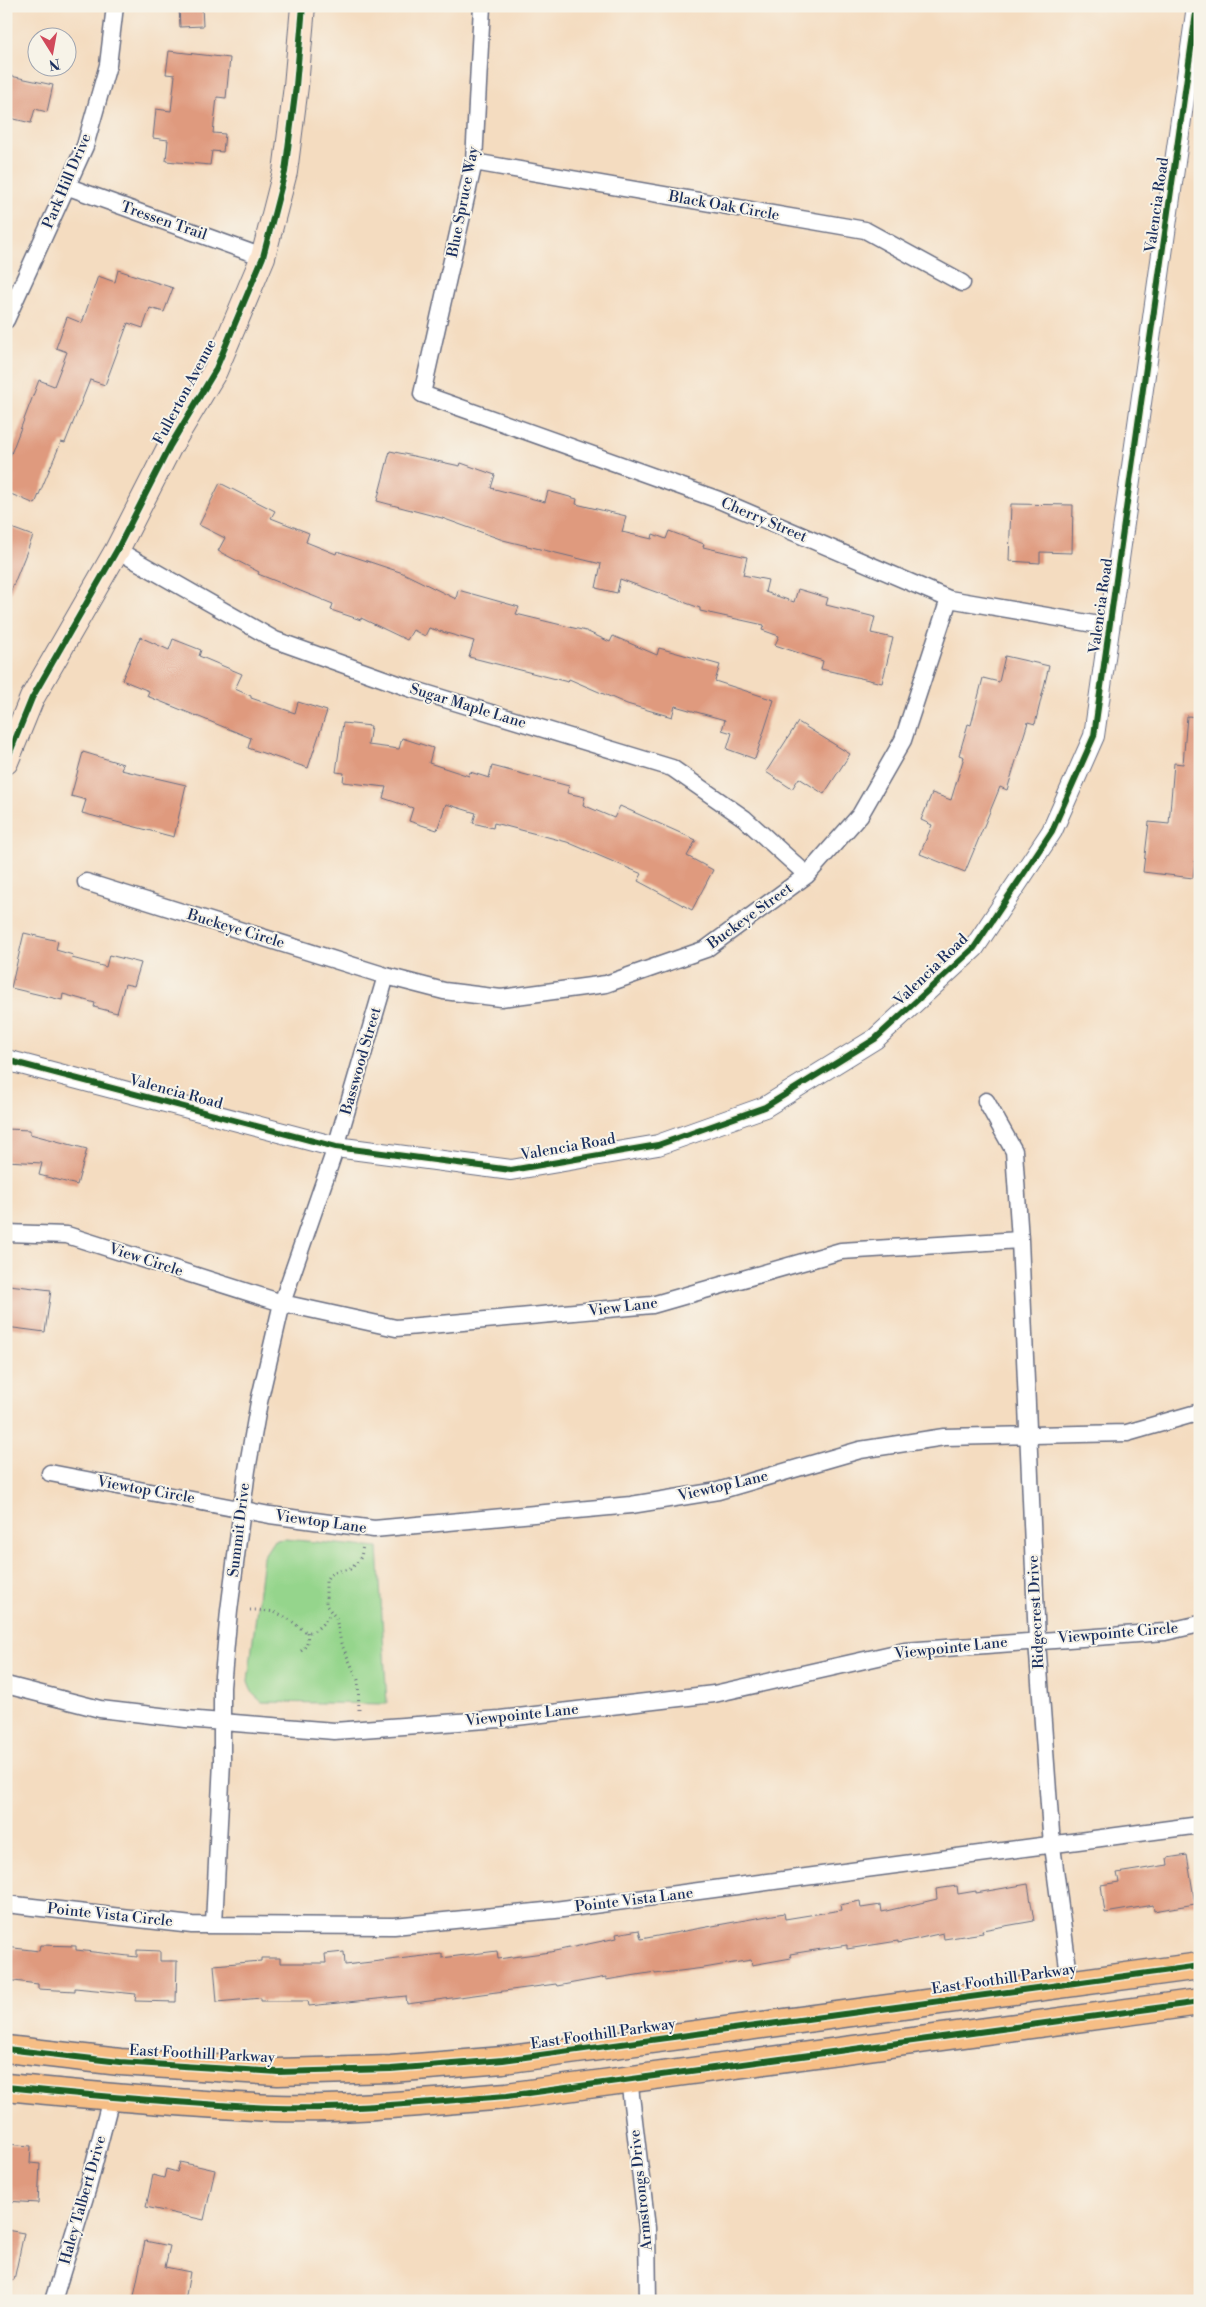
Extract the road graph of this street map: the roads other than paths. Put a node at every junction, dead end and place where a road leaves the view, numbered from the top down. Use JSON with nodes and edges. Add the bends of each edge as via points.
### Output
{"nodes":[{"id":1,"x":115,"y":6,"type":"edge"},
{"id":2,"x":303,"y":6,"type":"edge"},
{"id":3,"x":482,"y":6,"type":"edge"},
{"id":4,"x":1197,"y":6,"type":"edge"},
{"id":5,"x":474,"y":162,"type":"junction"},
{"id":6,"x":66,"y":186,"type":"junction"},
{"id":7,"x":263,"y":257,"type":"junction"},
{"id":8,"x":962,"y":283,"type":"dead end"},
{"id":9,"x":6,"y":320,"type":"edge"},
{"id":10,"x":422,"y":394,"type":"joint"},
{"id":11,"x":117,"y":550,"type":"junction"},
{"id":12,"x":949,"y":599,"type":"junction"},
{"id":13,"x":1110,"y":627,"type":"junction"},
{"id":14,"x":6,"y":762,"type":"edge"},
{"id":15,"x":807,"y":875,"type":"junction"},
{"id":16,"x":86,"y":882,"type":"dead end"},
{"id":17,"x":386,"y":976,"type":"junction"},
{"id":18,"x":6,"y":1060,"type":"edge"},
{"id":19,"x":986,"y":1101,"type":"dead end"},
{"id":20,"x":336,"y":1146,"type":"junction"},
{"id":21,"x":6,"y":1233,"type":"edge"},
{"id":22,"x":1020,"y":1240,"type":"junction"},
{"id":23,"x":282,"y":1303,"type":"junction"},
{"id":24,"x":1200,"y":1412,"type":"edge"},
{"id":25,"x":1027,"y":1437,"type":"junction"},
{"id":26,"x":50,"y":1472,"type":"dead end"},
{"id":27,"x":242,"y":1508,"type":"junction"},
{"id":28,"x":1200,"y":1624,"type":"edge"},
{"id":29,"x":1037,"y":1641,"type":"junction"},
{"id":30,"x":6,"y":1685,"type":"edge"},
{"id":31,"x":221,"y":1721,"type":"junction"},
{"id":32,"x":1200,"y":1825,"type":"edge"},
{"id":33,"x":1052,"y":1846,"type":"junction"},
{"id":34,"x":6,"y":1904,"type":"edge"},
{"id":35,"x":214,"y":1924,"type":"junction"},
{"id":36,"x":1200,"y":1966,"type":"edge"},
{"id":37,"x":1070,"y":1983,"type":"junction"},
{"id":38,"x":1200,"y":2002,"type":"edge"},
{"id":39,"x":6,"y":2049,"type":"edge"},
{"id":40,"x":629,"y":2079,"type":"junction"},
{"id":41,"x":6,"y":2086,"type":"edge"},
{"id":42,"x":111,"y":2098,"type":"junction"},
{"id":43,"x":52,"y":2301,"type":"edge"},
{"id":44,"x":648,"y":2301,"type":"edge"}],
"edges":[{"from":1,"to":6,"type":"street","name":"Park Hill Drive","via":[[108,65],[85,146]]},
{"from":2,"to":7,"type":"main road","name":"Fullerton Avenue","via":[[285,172]]},
{"from":3,"to":5,"type":"street","name":"Blue Spruce Way"},
{"from":4,"to":13,"type":"street","name":"Valencia Road"},
{"from":5,"to":8,"type":"street","name":"Black Oak Circle","via":[[865,230]]},
{"from":5,"to":10,"type":"street","name":"Blue Spruce Way"},
{"from":6,"to":7,"type":"street","name":"Tressen Trail"},
{"from":6,"to":9,"type":"street","name":"Park Hill Drive"},
{"from":7,"to":11,"type":"main road","name":"Fullerton Avenue","via":[[215,371],[170,446]]},
{"from":10,"to":12,"type":"street","name":"Cherry Street","via":[[719,500]]},
{"from":11,"to":14,"type":"main road","name":"Fullerton Avenue","via":[[32,698]]},
{"from":11,"to":15,"type":"street","name":"Sugar Maple Lane","via":[[275,640],[412,689],[672,768],[744,818]]},
{"from":12,"to":13,"type":"street","name":"Cherry Street"},
{"from":12,"to":15,"type":"street","name":"Buckeye Street","via":[[903,740],[860,815]]},
{"from":13,"to":20,"type":"street","name":"Valencia Road","via":[[1094,736],[1052,831],[974,948],[875,1039],[765,1107],[658,1145],[511,1170]]},
{"from":15,"to":17,"type":"street","name":"Buckeye Street","via":[[706,949],[606,984],[501,998],[444,991]]},
{"from":16,"to":17,"type":"street","name":"Buckeye Circle"},
{"from":17,"to":20,"type":"street","name":"Basswood Street"},
{"from":18,"to":20,"type":"street","name":"Valencia Road"},
{"from":19,"to":22,"type":"street","name":"Ridgecrest Drive","via":[[1014,1151]]},
{"from":20,"to":23,"type":"street","name":"Summit Drive"},
{"from":21,"to":23,"type":"street","name":"View Circle","via":[[67,1235]]},
{"from":22,"to":23,"type":"street","name":"View Lane","via":[[841,1251],[652,1305],[396,1328]]},
{"from":22,"to":25,"type":"street","name":"Ridgecrest Drive"},
{"from":23,"to":27,"type":"street","name":"Summit Drive","via":[[259,1402]]},
{"from":24,"to":25,"type":"street","name":"Viewtop Lane","via":[[1127,1433]]},
{"from":25,"to":27,"type":"street","name":"Viewtop Lane","via":[[944,1437],[860,1450],[718,1491],[631,1505],[374,1529],[270,1515]]},
{"from":25,"to":29,"type":"street","name":"Ridgecrest Drive"},
{"from":26,"to":27,"type":"street","name":"Viewtop Circle"},
{"from":27,"to":31,"type":"street","name":"Summit Drive","via":[[229,1611]]},
{"from":28,"to":29,"type":"street","name":"Viewpointe Circle","via":[[1165,1632]]},
{"from":29,"to":31,"type":"street","name":"Viewpointe Lane","via":[[905,1651],[714,1694],[500,1719],[334,1731]]},
{"from":29,"to":33,"type":"street","name":"Ridgecrest Drive"},
{"from":30,"to":31,"type":"street","name":"Viewpointe Lane","via":[[100,1709]]},
{"from":31,"to":35,"type":"street","name":"Summit Drive"},
{"from":32,"to":33,"type":"street","name":"Pointe Vista Lane"},
{"from":33,"to":35,"type":"street","name":"Pointe Vista Lane","via":[[564,1909],[403,1925]]},
{"from":33,"to":37,"type":"street","name":"Ridgecrest Drive"},
{"from":34,"to":35,"type":"street","name":"Pointe Vista Circle"},
{"from":36,"to":37,"type":"main road","name":"East Foothill Parkway"},
{"from":37,"to":39,"type":"main road","name":"East Foothill Parkway","via":[[503,2060],[391,2069],[278,2072],[120,2062]]},
{"from":38,"to":40,"type":"main road"},
{"from":40,"to":42,"type":"main road","via":[[507,2096],[393,2105],[277,2108]]},
{"from":40,"to":44,"type":"street","name":"Armstrongs Drive","via":[[647,2228]]},
{"from":41,"to":42,"type":"main road"},
{"from":42,"to":43,"type":"street","name":"Haley Talbert Drive","via":[[88,2187]]}]}
